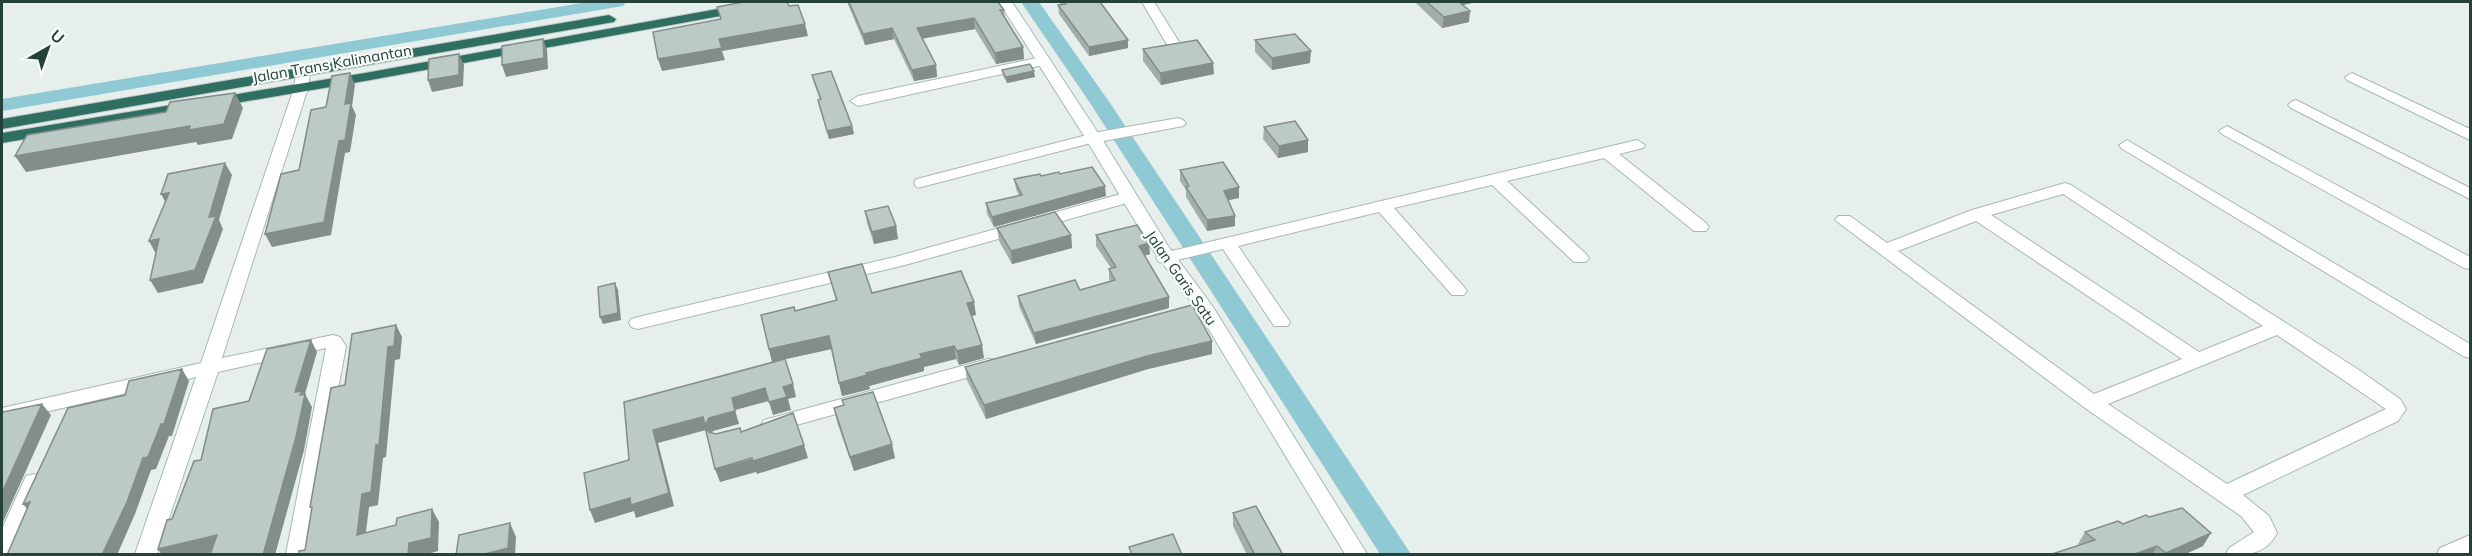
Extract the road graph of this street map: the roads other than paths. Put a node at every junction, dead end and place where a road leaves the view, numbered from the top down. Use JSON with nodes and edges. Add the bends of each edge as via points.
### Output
{"nodes":[{"id":1,"x":714,"y":2,"type":"edge"},
{"id":2,"x":775,"y":2,"type":"edge"},
{"id":3,"x":1005,"y":2,"type":"edge"},
{"id":4,"x":1148,"y":2,"type":"edge"},
{"id":5,"x":1174,"y":45,"type":"edge"},
{"id":6,"x":1042,"y":61,"type":"junction"},
{"id":7,"x":366,"y":69,"type":"junction"},
{"id":8,"x":2352,"y":77,"type":"dead end"},
{"id":9,"x":302,"y":80,"type":"junction"},
{"id":10,"x":858,"y":101,"type":"dead end"},
{"id":11,"x":2296,"y":105,"type":"dead end"},
{"id":12,"x":1178,"y":123,"type":"dead end"},
{"id":13,"x":2,"y":124,"type":"edge"},
{"id":14,"x":56,"y":129,"type":"junction"},
{"id":15,"x":2227,"y":130,"type":"dead end"},
{"id":16,"x":2470,"y":135,"type":"edge"},
{"id":17,"x":79,"y":136,"type":"edge"},
{"id":18,"x":1101,"y":136,"type":"junction"},
{"id":19,"x":2,"y":138,"type":"edge"},
{"id":20,"x":1637,"y":145,"type":"dead end"},
{"id":21,"x":2127,"y":145,"type":"dead end"},
{"id":22,"x":1607,"y":152,"type":"junction"},
{"id":23,"x":1495,"y":179,"type":"junction"},
{"id":24,"x":919,"y":183,"type":"dead end"},
{"id":25,"x":2470,"y":194,"type":"edge"},
{"id":26,"x":1128,"y":197,"type":"junction"},
{"id":27,"x":1383,"y":206,"type":"junction"},
{"id":28,"x":1978,"y":214,"type":"junction"},
{"id":29,"x":1844,"y":220,"type":"dead end"},
{"id":30,"x":1700,"y":227,"type":"dead end"},
{"id":31,"x":1227,"y":242,"type":"junction"},
{"id":32,"x":1885,"y":250,"type":"junction"},
{"id":33,"x":1165,"y":258,"type":"junction"},
{"id":34,"x":1580,"y":258,"type":"dead end"},
{"id":35,"x":2470,"y":264,"type":"edge"},
{"id":36,"x":1458,"y":291,"type":"dead end"},
{"id":37,"x":1204,"y":307,"type":"junction"},
{"id":38,"x":1182,"y":312,"type":"edge"},
{"id":39,"x":1281,"y":322,"type":"dead end"},
{"id":40,"x":638,"y":323,"type":"dead end"},
{"id":41,"x":2278,"y":327,"type":"junction"},
{"id":42,"x":2470,"y":352,"type":"edge"},
{"id":43,"x":1006,"y":360,"type":"edge"},
{"id":44,"x":2197,"y":360,"type":"junction"},
{"id":45,"x":210,"y":366,"type":"junction"},
{"id":46,"x":73,"y":399,"type":"junction"},
{"id":47,"x":2092,"y":403,"type":"junction"},
{"id":48,"x":2,"y":415,"type":"edge"},
{"id":49,"x":63,"y":419,"type":"edge"},
{"id":50,"x":754,"y":429,"type":"edge"},
{"id":51,"x":44,"y":460,"type":"edge"},
{"id":52,"x":2224,"y":494,"type":"junction"},
{"id":53,"x":2470,"y":544,"type":"edge"},
{"id":54,"x":2,"y":554,"type":"edge"},
{"id":55,"x":146,"y":555,"type":"edge"},
{"id":56,"x":297,"y":555,"type":"edge"},
{"id":57,"x":1356,"y":555,"type":"edge"},
{"id":58,"x":2236,"y":555,"type":"edge"},
{"id":59,"x":2448,"y":555,"type":"edge"}],
"edges":[{"from":1,"to":7,"type":"highway","name":"Jalan Trans Kalimantan"},
{"from":2,"to":7,"type":"highway","name":"Jalan Trans Kalimantan"},
{"from":3,"to":6,"type":"street","name":"Jalan Garis Satu"},
{"from":4,"to":5,"type":"street"},
{"from":6,"to":10,"type":"street"},
{"from":6,"to":18,"type":"street","name":"Jalan Garis Satu"},
{"from":7,"to":9,"type":"highway","name":"Jalan Trans Kalimantan"},
{"from":8,"to":16,"type":"street"},
{"from":9,"to":13,"type":"highway","name":"Jalan Trans Kalimantan"},
{"from":9,"to":14,"type":"highway","name":"Jalan Trans Kalimantan"},
{"from":9,"to":45,"type":"street"},
{"from":11,"to":25,"type":"street"},
{"from":12,"to":18,"type":"street"},
{"from":14,"to":17,"type":"lane"},
{"from":14,"to":19,"type":"highway","name":"Jalan Trans Kalimantan"},
{"from":15,"to":35,"type":"street"},
{"from":18,"to":24,"type":"lane"},
{"from":18,"to":26,"type":"street","name":"Jalan Garis Satu"},
{"from":20,"to":22,"type":"street"},
{"from":21,"to":42,"type":"street"},
{"from":22,"to":23,"type":"street"},
{"from":22,"to":30,"type":"street"},
{"from":23,"to":27,"type":"street"},
{"from":23,"to":34,"type":"street"},
{"from":26,"to":33,"type":"street","name":"Jalan Garis Satu"},
{"from":26,"to":40,"type":"street","via":[[899,261]]},
{"from":27,"to":31,"type":"street"},
{"from":27,"to":36,"type":"street"},
{"from":28,"to":32,"type":"street"},
{"from":28,"to":41,"type":"street","via":[[2065,188]]},
{"from":28,"to":44,"type":"street"},
{"from":29,"to":32,"type":"street"},
{"from":31,"to":33,"type":"street"},
{"from":31,"to":39,"type":"street"},
{"from":32,"to":47,"type":"street"},
{"from":33,"to":37,"type":"street","name":"Jalan Garis Satu"},
{"from":37,"to":38,"type":"street"},
{"from":37,"to":57,"type":"street","name":"Jalan Garis Satu"},
{"from":41,"to":44,"type":"street"},
{"from":41,"to":52,"type":"street","via":[[2393,404],[2395,413]]},
{"from":43,"to":50,"type":"street"},
{"from":44,"to":47,"type":"street"},
{"from":45,"to":46,"type":"street"},
{"from":45,"to":55,"type":"street"},
{"from":45,"to":56,"type":"street","via":[[316,343],[336,343]]},
{"from":46,"to":48,"type":"street"},
{"from":46,"to":49,"type":"street"},
{"from":47,"to":52,"type":"street"},
{"from":51,"to":54,"type":"street"},
{"from":52,"to":58,"type":"street","via":[[2261,522],[2266,533]]},
{"from":53,"to":59,"type":"street"}]}
